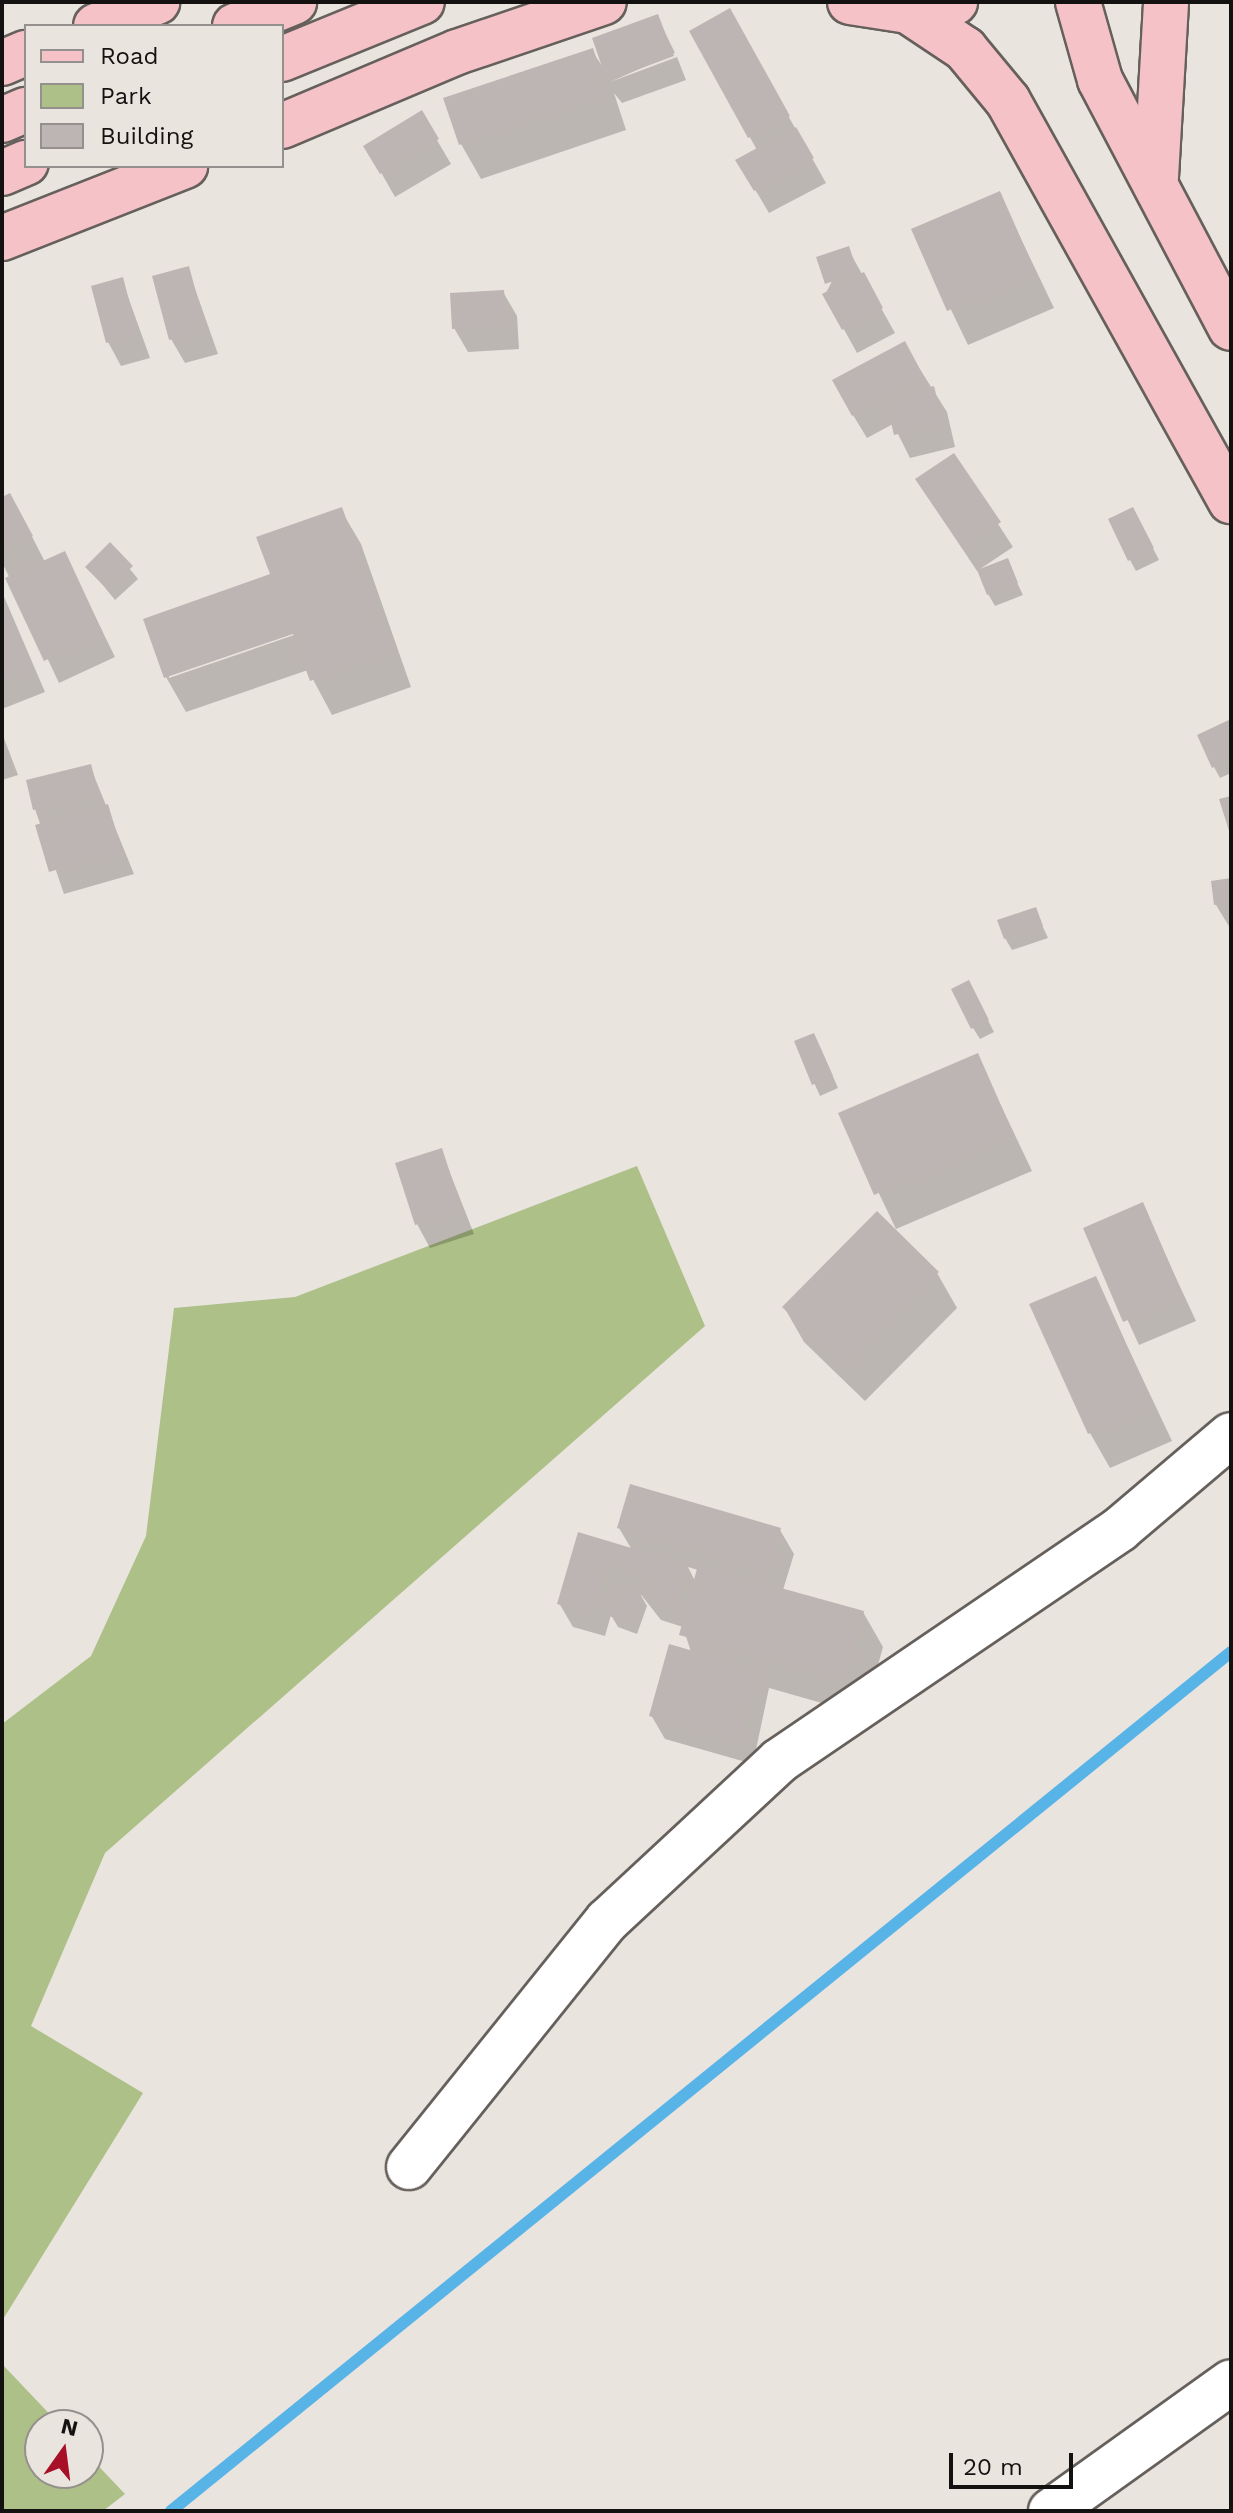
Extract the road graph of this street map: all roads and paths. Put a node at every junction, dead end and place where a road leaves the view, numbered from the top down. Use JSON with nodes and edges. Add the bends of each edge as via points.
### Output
{"nodes":[{"id":1,"x":157,"y":2,"type":"edge"},
{"id":2,"x":294,"y":2,"type":"edge"},
{"id":3,"x":422,"y":2,"type":"edge"},
{"id":4,"x":604,"y":2,"type":"edge"},
{"id":5,"x":850,"y":2,"type":"edge"},
{"id":6,"x":955,"y":2,"type":"edge"},
{"id":7,"x":1078,"y":2,"type":"edge"},
{"id":8,"x":1166,"y":2,"type":"edge"},
{"id":9,"x":908,"y":11,"type":"junction"},
{"id":10,"x":101,"y":24,"type":"edge"},
{"id":11,"x":240,"y":24,"type":"edge"},
{"id":12,"x":24,"y":54,"type":"edge"},
{"id":13,"x":284,"y":58,"type":"edge"},
{"id":14,"x":2,"y":63,"type":"edge"},
{"id":15,"x":24,"y":111,"type":"edge"},
{"id":16,"x":2,"y":120,"type":"edge"},
{"id":17,"x":284,"y":125,"type":"edge"},
{"id":18,"x":24,"y":164,"type":"edge"},
{"id":19,"x":180,"y":168,"type":"edge"},
{"id":20,"x":2,"y":173,"type":"edge"},
{"id":21,"x":1156,"y":184,"type":"junction"},
{"id":22,"x":2,"y":238,"type":"edge"},
{"id":23,"x":1231,"y":328,"type":"edge"},
{"id":24,"x":1231,"y":501,"type":"edge"},
{"id":25,"x":1231,"y":1435,"type":"edge"},
{"id":26,"x":409,"y":2167,"type":"dead end"},
{"id":27,"x":1231,"y":2382,"type":"edge"},
{"id":28,"x":1051,"y":2511,"type":"edge"}],
"edges":[{"from":1,"to":10,"type":"main road"},
{"from":2,"to":11,"type":"main road"},
{"from":3,"to":13,"type":"main road"},
{"from":4,"to":17,"type":"main road","via":[[457,52]]},
{"from":5,"to":9,"type":"main road"},
{"from":6,"to":9,"type":"main road"},
{"from":7,"to":21,"type":"main road","via":[[1100,80]]},
{"from":8,"to":21,"type":"main road"},
{"from":9,"to":24,"type":"main road","via":[[965,49],[1008,101]]},
{"from":12,"to":14,"type":"main road"},
{"from":15,"to":16,"type":"main road"},
{"from":18,"to":20,"type":"main road"},
{"from":19,"to":22,"type":"main road"},
{"from":21,"to":23,"type":"main road"},
{"from":25,"to":26,"type":"street","via":[[1120,1529],[779,1761],[607,1921]]},
{"from":27,"to":28,"type":"street"}]}
